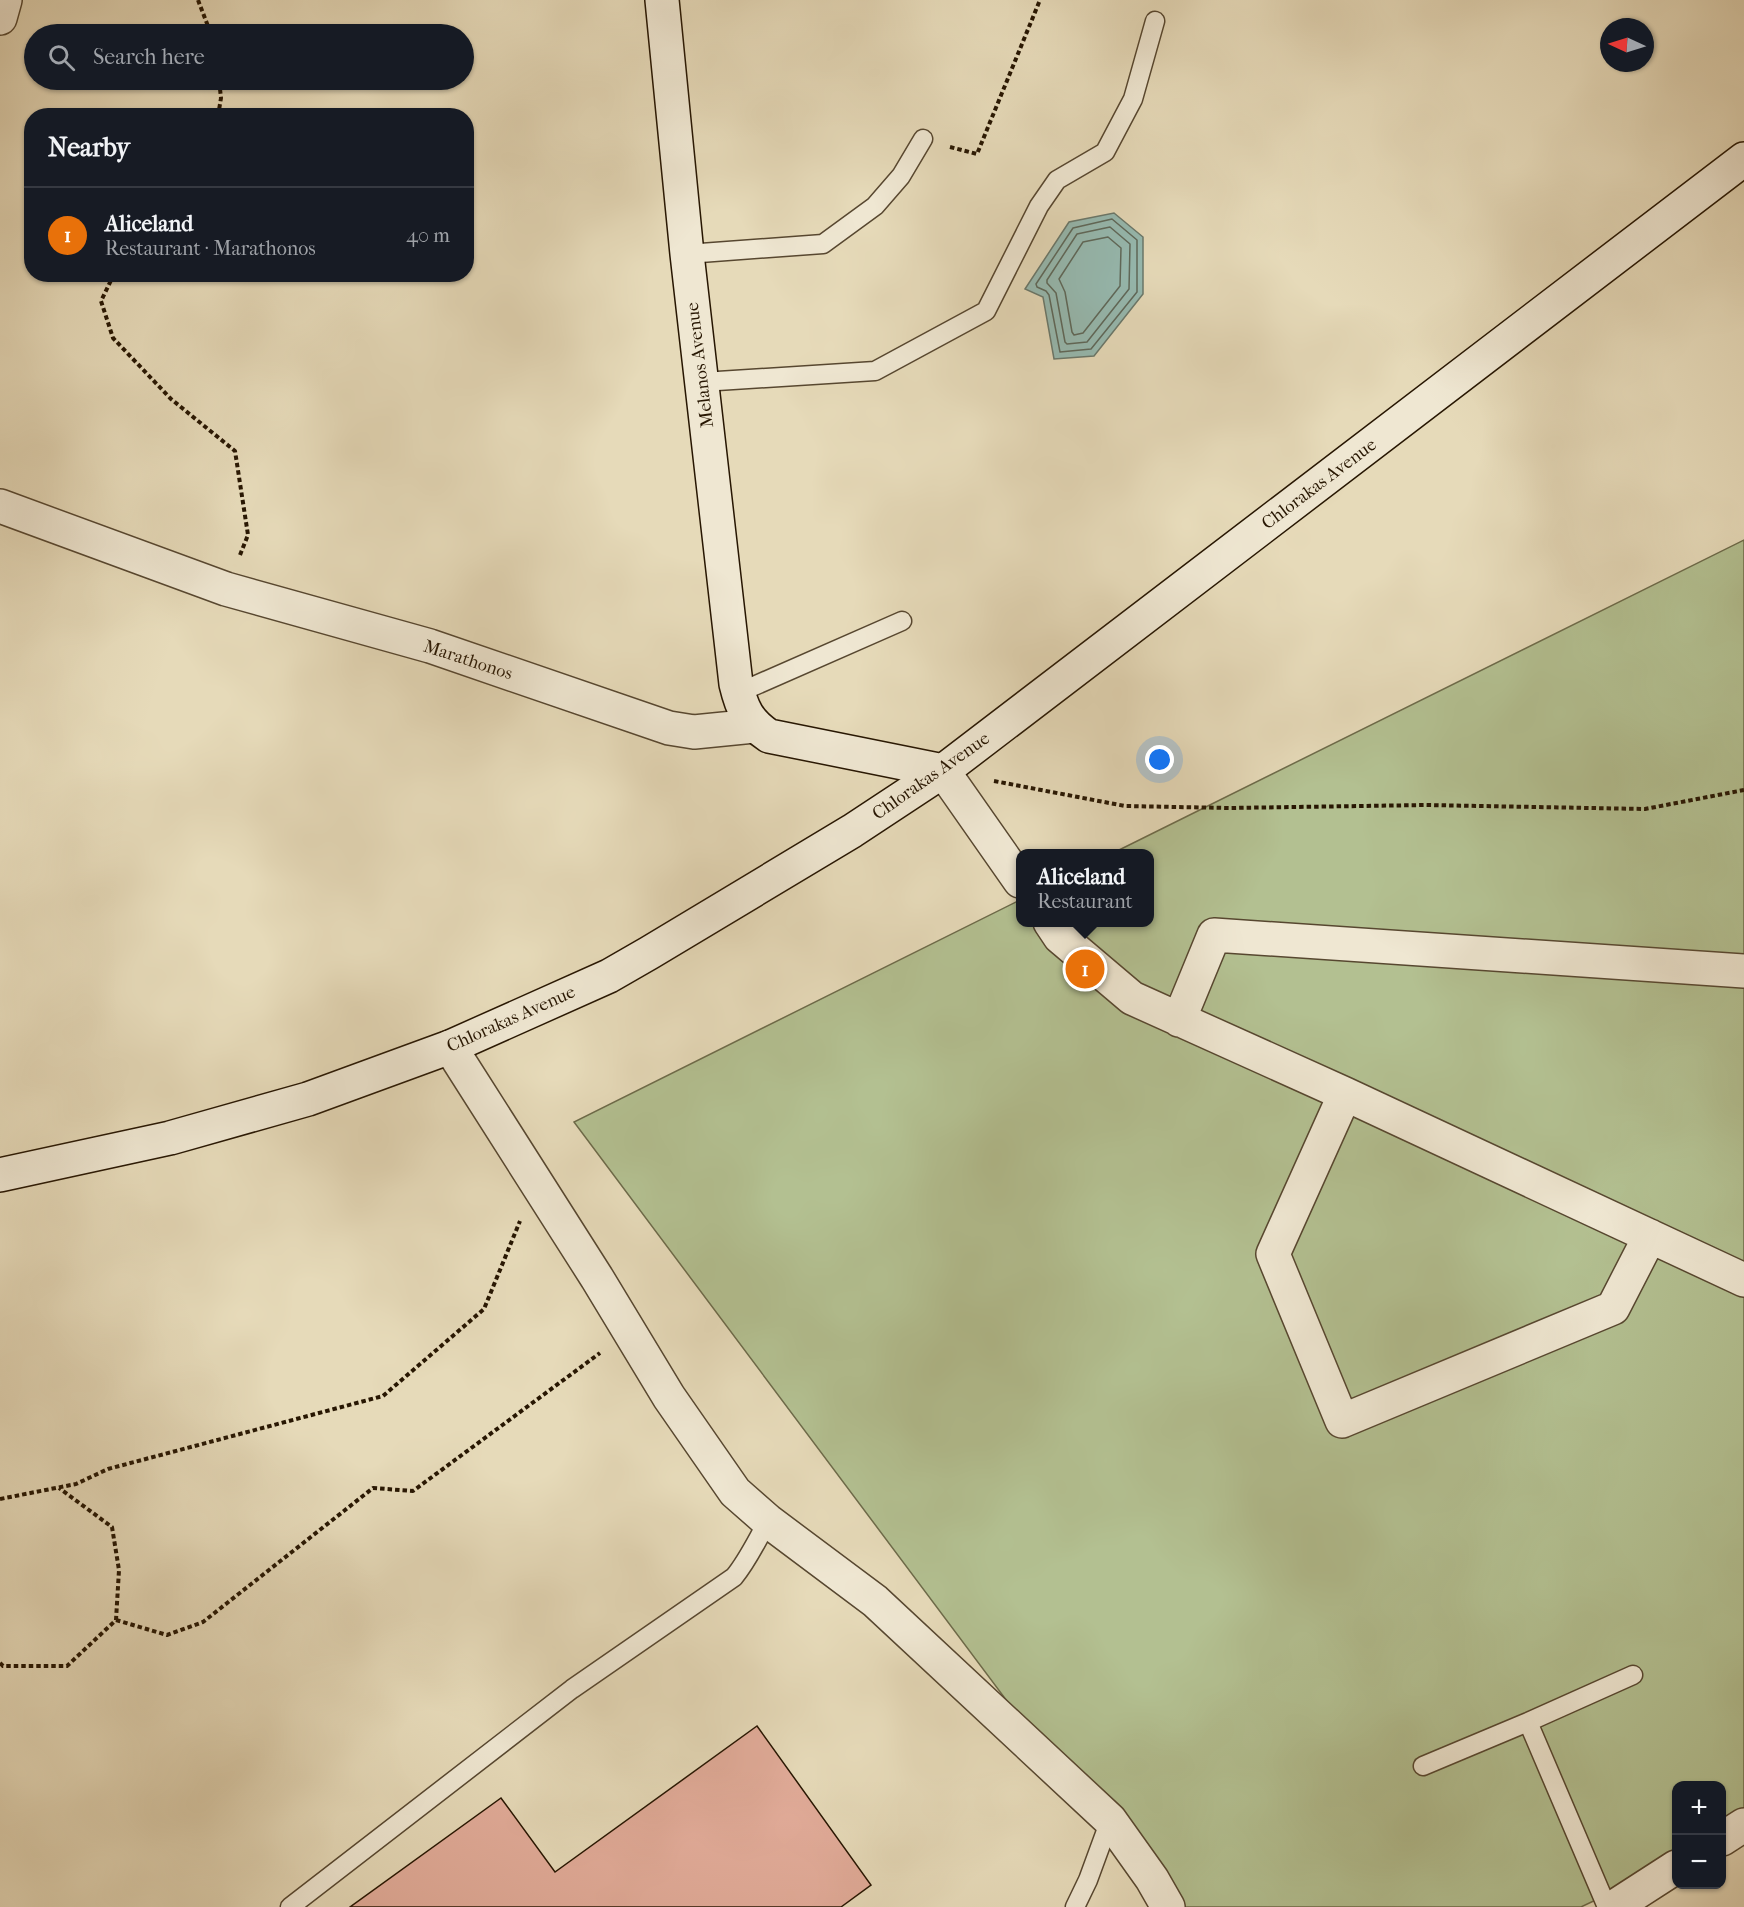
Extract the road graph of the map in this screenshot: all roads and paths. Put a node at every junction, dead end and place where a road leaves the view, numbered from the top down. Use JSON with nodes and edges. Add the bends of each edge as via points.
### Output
{"nodes":[{"id":1,"x":5,"y":0,"type":"edge"},
{"id":2,"x":198,"y":0,"type":"edge"},
{"id":3,"x":662,"y":0,"type":"edge"},
{"id":4,"x":1040,"y":0,"type":"edge"},
{"id":5,"x":0,"y":18,"type":"edge"},
{"id":6,"x":1155,"y":21,"type":"dead end"},
{"id":7,"x":209,"y":24,"type":"edge"},
{"id":8,"x":220,"y":90,"type":"edge"},
{"id":9,"x":219,"y":108,"type":"edge"},
{"id":10,"x":923,"y":139,"type":"joint"},
{"id":11,"x":1744,"y":159,"type":"edge"},
{"id":12,"x":687,"y":254,"type":"junction"},
{"id":13,"x":110,"y":282,"type":"edge"},
{"id":14,"x":702,"y":382,"type":"junction"},
{"id":15,"x":0,"y":506,"type":"edge"},
{"id":16,"x":226,"y":589,"type":"junction"},
{"id":17,"x":902,"y":621,"type":"dead end"},
{"id":18,"x":738,"y":693,"type":"junction"},
{"id":19,"x":754,"y":726,"type":"junction"},
{"id":20,"x":943,"y":771,"type":"junction"},
{"id":21,"x":1744,"y":790,"type":"edge"},
{"id":22,"x":1016,"y":875,"type":"edge"},
{"id":23,"x":1053,"y":927,"type":"edge"},
{"id":24,"x":1744,"y":971,"type":"edge"},
{"id":25,"x":1179,"y":1020,"type":"junction"},
{"id":26,"x":450,"y":1047,"type":"junction"},
{"id":27,"x":1345,"y":1094,"type":"junction"},
{"id":28,"x":0,"y":1175,"type":"edge"},
{"id":29,"x":536,"y":1182,"type":"junction"},
{"id":30,"x":1650,"y":1236,"type":"junction"},
{"id":31,"x":1744,"y":1280,"type":"edge"},
{"id":32,"x":630,"y":1331,"type":"junction"},
{"id":33,"x":59,"y":1488,"type":"junction"},
{"id":34,"x":0,"y":1498,"type":"edge"},
{"id":35,"x":768,"y":1521,"type":"junction"},
{"id":36,"x":116,"y":1620,"type":"junction"},
{"id":37,"x":0,"y":1663,"type":"edge"},
{"id":38,"x":1633,"y":1675,"type":"dead end"},
{"id":39,"x":1528,"y":1722,"type":"junction"},
{"id":40,"x":1423,"y":1766,"type":"dead end"},
{"id":41,"x":1110,"y":1820,"type":"junction"},
{"id":42,"x":1744,"y":1825,"type":"edge"},
{"id":43,"x":1726,"y":1836,"type":"edge"},
{"id":44,"x":1672,"y":1870,"type":"edge"},
{"id":45,"x":290,"y":1907,"type":"edge"},
{"id":46,"x":1075,"y":1907,"type":"edge"},
{"id":47,"x":1168,"y":1907,"type":"edge"},
{"id":48,"x":1607,"y":1907,"type":"edge"},
{"id":49,"x":1614,"y":1907,"type":"edge"}],
"edges":[{"from":1,"to":5,"type":"street"},
{"from":2,"to":7,"type":"path"},
{"from":3,"to":12,"type":"street","name":"Melanos Avenue"},
{"from":4,"to":10,"type":"path","via":[[977,154]]},
{"from":6,"to":14,"type":"lane","via":[[1133,99],[1105,152],[1057,180],[1039,206],[986,311],[875,371]]},
{"from":8,"to":9,"type":"path"},
{"from":10,"to":12,"type":"lane","via":[[901,176],[875,206],[822,244]]},
{"from":11,"to":20,"type":"street","name":"Chlorakas Avenue"},
{"from":12,"to":14,"type":"street","name":"Melanos Avenue"},
{"from":13,"to":16,"type":"path","via":[[101,301],[113,338],[171,399],[235,452],[248,535]]},
{"from":14,"to":18,"type":"street","name":"Melanos Avenue"},
{"from":15,"to":16,"type":"street","name":"Marathonos"},
{"from":16,"to":19,"type":"street","name":"Marathonos","via":[[430,646],[669,728],[694,732]]},
{"from":17,"to":18,"type":"lane"},
{"from":18,"to":19,"type":"street","name":"Melanos Avenue"},
{"from":19,"to":20,"type":"street","via":[[769,736]]},
{"from":20,"to":21,"type":"path","via":[[1125,806],[1645,809]]},
{"from":20,"to":22,"type":"street"},
{"from":20,"to":26,"type":"street","name":"Chlorakas Avenue","via":[[852,831],[609,976]]},
{"from":23,"to":25,"type":"street","via":[[1132,998]]},
{"from":24,"to":25,"type":"street","via":[[1214,935]]},
{"from":25,"to":27,"type":"street"},
{"from":26,"to":28,"type":"street","name":"Chlorakas Avenue","via":[[308,1099],[170,1138]]},
{"from":26,"to":29,"type":"street"},
{"from":27,"to":30,"type":"street"},
{"from":27,"to":30,"type":"street","via":[[1273,1254],[1342,1421],[1613,1308]]},
{"from":29,"to":32,"type":"street"},
{"from":29,"to":33,"type":"path","via":[[484,1309],[383,1396],[108,1469],[76,1485]]},
{"from":30,"to":31,"type":"street"},
{"from":32,"to":35,"type":"street","via":[[669,1397],[735,1492]]},
{"from":32,"to":36,"type":"path","via":[[413,1491],[373,1488],[203,1622],[167,1635]]},
{"from":33,"to":34,"type":"path"},
{"from":33,"to":36,"type":"path","via":[[112,1527],[119,1570]]},
{"from":35,"to":41,"type":"street","via":[[875,1601]]},
{"from":35,"to":45,"type":"lane","via":[[734,1577],[572,1689]]},
{"from":36,"to":37,"type":"path","via":[[67,1666]]},
{"from":38,"to":39,"type":"lane"},
{"from":39,"to":40,"type":"lane"},
{"from":39,"to":48,"type":"lane"},
{"from":41,"to":46,"type":"lane"},
{"from":41,"to":47,"type":"street"},
{"from":42,"to":43,"type":"street"},
{"from":44,"to":49,"type":"street"}]}
